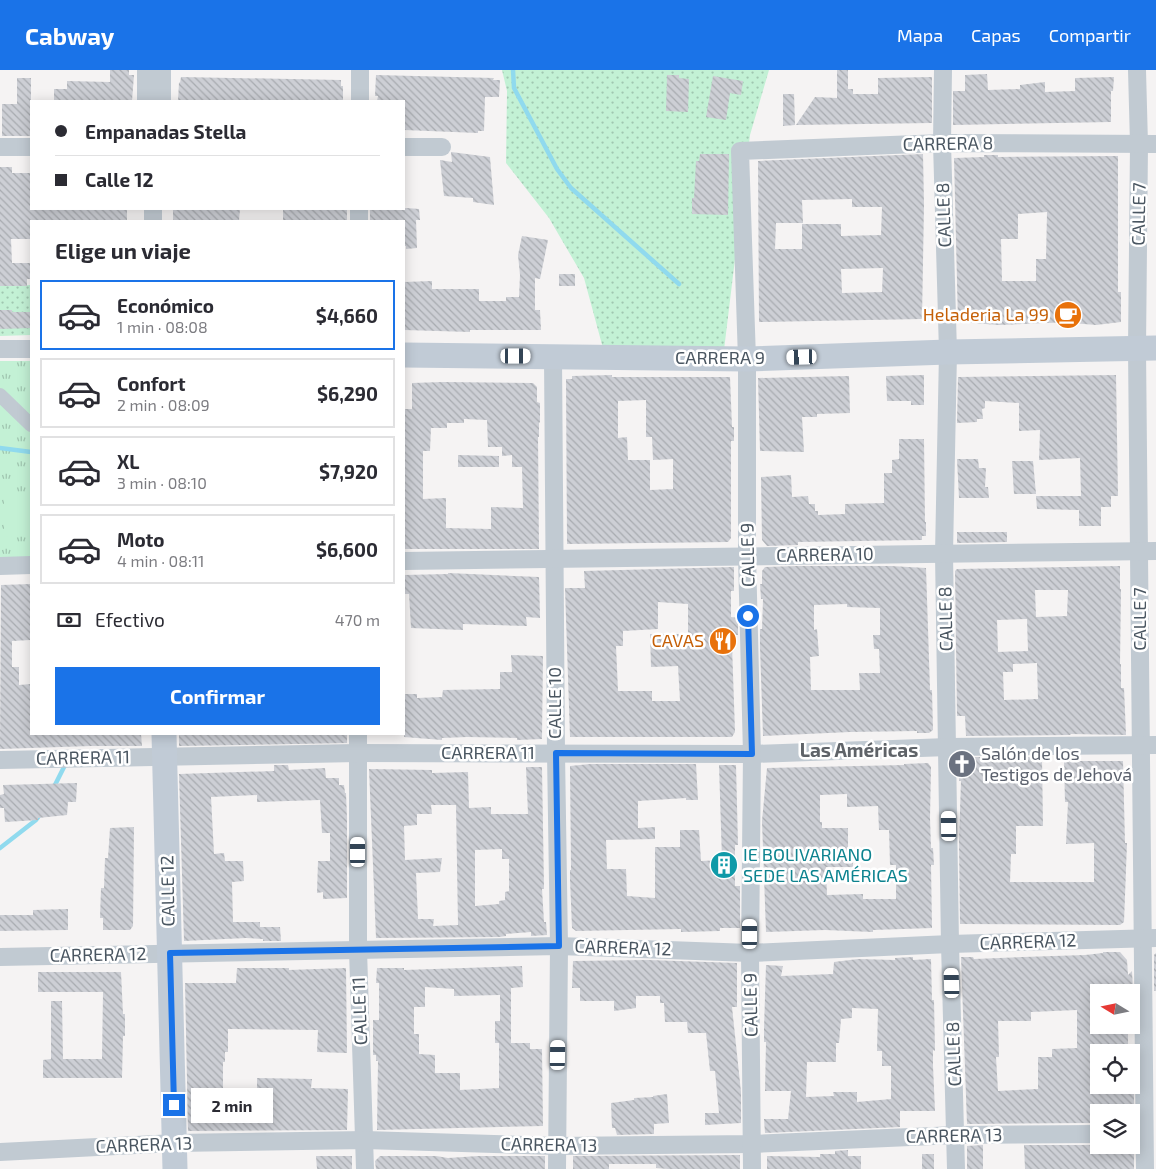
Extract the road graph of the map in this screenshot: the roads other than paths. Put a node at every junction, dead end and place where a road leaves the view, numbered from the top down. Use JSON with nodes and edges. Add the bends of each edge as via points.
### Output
{"nodes":[{"id":1,"x":146,"y":70,"type":"edge"},
{"id":2,"x":162,"y":70,"type":"edge"},
{"id":3,"x":360,"y":70,"type":"edge"},
{"id":4,"x":943,"y":70,"type":"edge"},
{"id":5,"x":1137,"y":70,"type":"edge"},
{"id":6,"x":146,"y":100,"type":"edge"},
{"id":7,"x":162,"y":100,"type":"edge"},
{"id":8,"x":360,"y":100,"type":"edge"},
{"id":9,"x":942,"y":143,"type":"junction"},
{"id":10,"x":1148,"y":144,"type":"edge"},
{"id":11,"x":0,"y":147,"type":"edge"},
{"id":12,"x":30,"y":147,"type":"edge"},
{"id":13,"x":405,"y":147,"type":"edge"},
{"id":14,"x":442,"y":147,"type":"dead end"},
{"id":15,"x":740,"y":150,"type":"joint"},
{"id":16,"x":0,"y":348,"type":"edge"},
{"id":17,"x":1147,"y":348,"type":"edge"},
{"id":18,"x":30,"y":349,"type":"edge"},
{"id":19,"x":948,"y":352,"type":"junction"},
{"id":20,"x":405,"y":355,"type":"edge"},
{"id":21,"x":554,"y":357,"type":"junction"},
{"id":22,"x":747,"y":359,"type":"junction"},
{"id":23,"x":0,"y":395,"type":"edge"},
{"id":24,"x":30,"y":424,"type":"edge"},
{"id":25,"x":1148,"y":551,"type":"edge"},
{"id":26,"x":944,"y":554,"type":"junction"},
{"id":27,"x":747,"y":556,"type":"junction"},
{"id":28,"x":554,"y":559,"type":"junction"},
{"id":29,"x":405,"y":560,"type":"edge"},
{"id":30,"x":0,"y":566,"type":"edge"},
{"id":31,"x":30,"y":566,"type":"edge"},
{"id":32,"x":358,"y":735,"type":"edge"},
{"id":33,"x":165,"y":745,"type":"edge"},
{"id":34,"x":1148,"y":745,"type":"edge"},
{"id":35,"x":948,"y":747,"type":"junction"},
{"id":36,"x":358,"y":752,"type":"junction"},
{"id":37,"x":556,"y":753,"type":"junction"},
{"id":38,"x":752,"y":754,"type":"junction"},
{"id":39,"x":0,"y":760,"type":"edge"},
{"id":40,"x":1149,"y":938,"type":"edge"},
{"id":41,"x":950,"y":944,"type":"junction"},
{"id":42,"x":559,"y":946,"type":"junction"},
{"id":43,"x":358,"y":950,"type":"junction"},
{"id":44,"x":170,"y":953,"type":"junction"},
{"id":45,"x":750,"y":954,"type":"junction"},
{"id":46,"x":0,"y":956,"type":"edge"},
{"id":47,"x":1090,"y":1134,"type":"edge"},
{"id":48,"x":1144,"y":1134,"type":"edge"},
{"id":49,"x":956,"y":1135,"type":"junction"},
{"id":50,"x":365,"y":1140,"type":"junction"},
{"id":51,"x":175,"y":1143,"type":"junction"},
{"id":52,"x":752,"y":1144,"type":"junction"},
{"id":53,"x":556,"y":1146,"type":"junction"},
{"id":54,"x":0,"y":1152,"type":"edge"},
{"id":55,"x":175,"y":1169,"type":"edge"},
{"id":56,"x":365,"y":1169,"type":"edge"},
{"id":57,"x":557,"y":1169,"type":"edge"},
{"id":58,"x":752,"y":1169,"type":"edge"},
{"id":59,"x":956,"y":1169,"type":"edge"},
{"id":60,"x":1145,"y":1169,"type":"edge"}],
"edges":[{"from":1,"to":6,"type":"street"},
{"from":2,"to":7,"type":"street"},
{"from":3,"to":8,"type":"street"},
{"from":4,"to":9,"type":"street","name":"CALLE 8"},
{"from":5,"to":10,"type":"street","name":"CALLE 7"},
{"from":9,"to":10,"type":"street","name":"CARRERA 8"},
{"from":9,"to":15,"type":"street","name":"CARRERA 8"},
{"from":9,"to":19,"type":"street","name":"CALLE 8"},
{"from":10,"to":17,"type":"street","name":"CALLE 7"},
{"from":11,"to":12,"type":"street"},
{"from":13,"to":14,"type":"street"},
{"from":15,"to":22,"type":"street","name":"CALLE 9"},
{"from":16,"to":18,"type":"street"},
{"from":17,"to":19,"type":"main road","name":"CARRERA 9"},
{"from":17,"to":25,"type":"street","name":"CALLE 7"},
{"from":19,"to":22,"type":"main road","name":"CARRERA 9"},
{"from":19,"to":26,"type":"street","name":"CALLE 8"},
{"from":20,"to":21,"type":"main road","name":"CARRERA 9"},
{"from":21,"to":22,"type":"main road","name":"CARRERA 9"},
{"from":21,"to":28,"type":"street","name":"CALLE 10"},
{"from":22,"to":27,"type":"street","name":"CALLE 9"},
{"from":23,"to":24,"type":"street"},
{"from":25,"to":26,"type":"street","name":"CARRERA 10"},
{"from":25,"to":34,"type":"street","name":"CALLE 7"},
{"from":26,"to":27,"type":"street","name":"CARRERA 10"},
{"from":26,"to":35,"type":"street","name":"CALLE 8"},
{"from":27,"to":28,"type":"street","name":"CARRERA 10"},
{"from":27,"to":38,"type":"street","name":"CALLE 9"},
{"from":28,"to":29,"type":"street","name":"CARRERA 10"},
{"from":28,"to":37,"type":"street","name":"CALLE 10"},
{"from":30,"to":31,"type":"street"},
{"from":32,"to":36,"type":"street","name":"CALLE 11"},
{"from":33,"to":36,"type":"street","name":"CARRERA 11"},
{"from":33,"to":39,"type":"street","name":"CARRERA 11"},
{"from":33,"to":44,"type":"main road","name":"CALLE 12"},
{"from":34,"to":35,"type":"street","name":"CARRERA 11"},
{"from":34,"to":40,"type":"street","name":"CALLE 7"},
{"from":35,"to":38,"type":"street","name":"CARRERA 11"},
{"from":35,"to":41,"type":"street","name":"CALLE 8"},
{"from":36,"to":37,"type":"street","name":"CARRERA 11"},
{"from":36,"to":43,"type":"street","name":"CALLE 11"},
{"from":37,"to":38,"type":"street","name":"CARRERA 11"},
{"from":37,"to":42,"type":"street","name":"CALLE 10"},
{"from":38,"to":45,"type":"street","name":"CALLE 9"},
{"from":40,"to":41,"type":"street","name":"CARRERA 12"},
{"from":40,"to":48,"type":"street","name":"CALLE 7"},
{"from":41,"to":45,"type":"street","name":"CARRERA 12"},
{"from":41,"to":49,"type":"street","name":"CALLE 8"},
{"from":42,"to":43,"type":"street","name":"CARRERA 12"},
{"from":42,"to":45,"type":"street","name":"CARRERA 12"},
{"from":42,"to":53,"type":"street","name":"CALLE 10"},
{"from":43,"to":44,"type":"street","name":"CARRERA 12"},
{"from":43,"to":50,"type":"street","name":"CALLE 11"},
{"from":44,"to":46,"type":"street","name":"CARRERA 12"},
{"from":44,"to":51,"type":"main road","name":"CALLE 12"},
{"from":45,"to":52,"type":"street","name":"CALLE 9"},
{"from":47,"to":49,"type":"street","name":"CARRERA 13"},
{"from":48,"to":60,"type":"street","name":"CALLE 7"},
{"from":49,"to":52,"type":"street","name":"CARRERA 13"},
{"from":49,"to":59,"type":"street","name":"CALLE 8"},
{"from":50,"to":51,"type":"street","name":"CARRERA 13"},
{"from":50,"to":53,"type":"street","name":"CARRERA 13"},
{"from":50,"to":56,"type":"street","name":"CALLE 11"},
{"from":51,"to":54,"type":"street","name":"CARRERA 13"},
{"from":51,"to":55,"type":"main road","name":"CALLE 12"},
{"from":52,"to":53,"type":"street","name":"CARRERA 13"},
{"from":52,"to":58,"type":"street","name":"CALLE 9"},
{"from":53,"to":57,"type":"street","name":"CALLE 10"}]}
